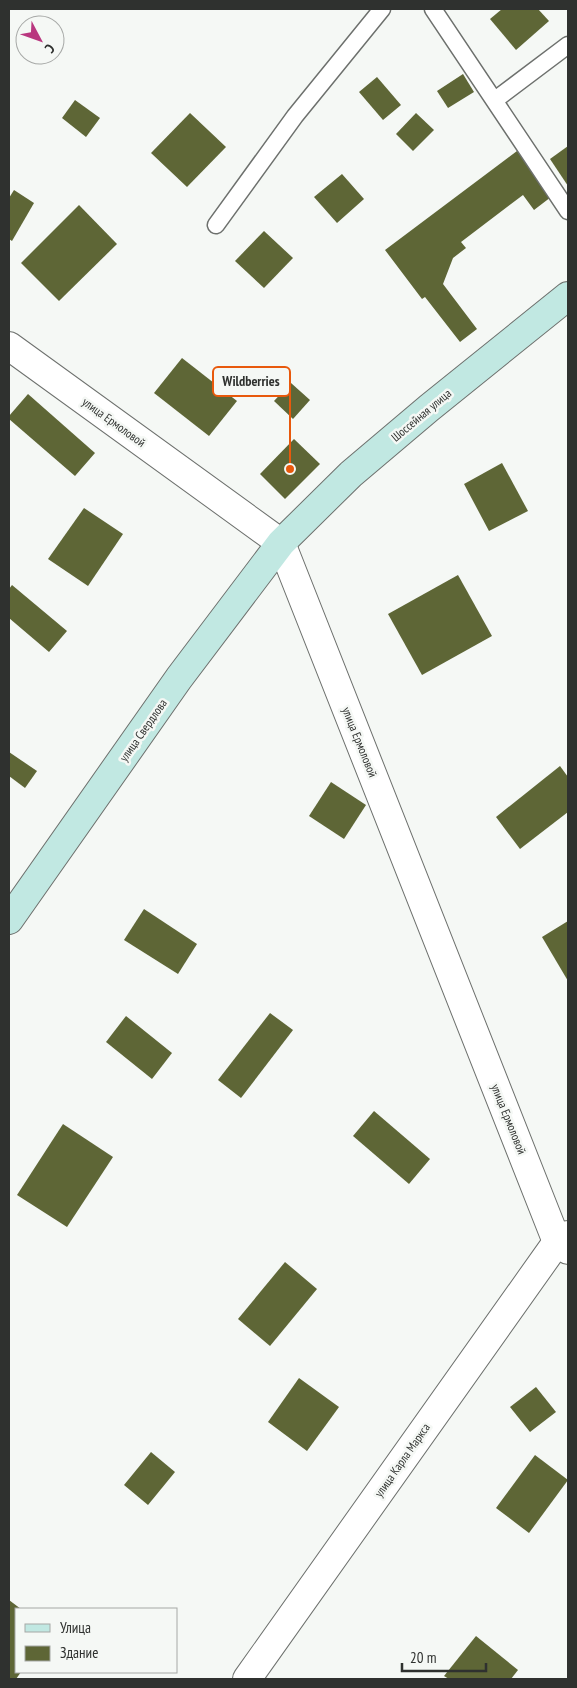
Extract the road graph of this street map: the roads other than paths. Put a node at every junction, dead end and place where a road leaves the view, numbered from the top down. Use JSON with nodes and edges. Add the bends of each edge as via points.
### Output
{"nodes":[{"id":1,"x":382,"y":9,"type":"edge"},
{"id":2,"x":433,"y":9,"type":"edge"},
{"id":3,"x":568,"y":45,"type":"edge"},
{"id":4,"x":495,"y":100,"type":"junction"},
{"id":5,"x":568,"y":211,"type":"edge"},
{"id":6,"x":216,"y":225,"type":"dead end"},
{"id":7,"x":568,"y":296,"type":"edge"},
{"id":8,"x":9,"y":346,"type":"edge"},
{"id":9,"x":281,"y":543,"type":"junction"},
{"id":10,"x":9,"y":920,"type":"edge"},
{"id":11,"x":565,"y":1242,"type":"edge"},
{"id":12,"x":247,"y":1679,"type":"edge"}],
"edges":[{"from":1,"to":6,"type":"lane","via":[[295,116]]},
{"from":2,"to":4,"type":"lane"},
{"from":3,"to":4,"type":"lane"},
{"from":4,"to":5,"type":"lane"},
{"from":7,"to":9,"type":"main road","name":"Шоссейная улица","via":[[351,474]]},
{"from":8,"to":9,"type":"street","name":"улица Ермоловой"},
{"from":9,"to":10,"type":"main road","name":"улица Свердлова","via":[[179,678]]},
{"from":9,"to":11,"type":"street","name":"улица Ермоловой"},
{"from":11,"to":12,"type":"street","name":"улица Карла Маркса"}]}
